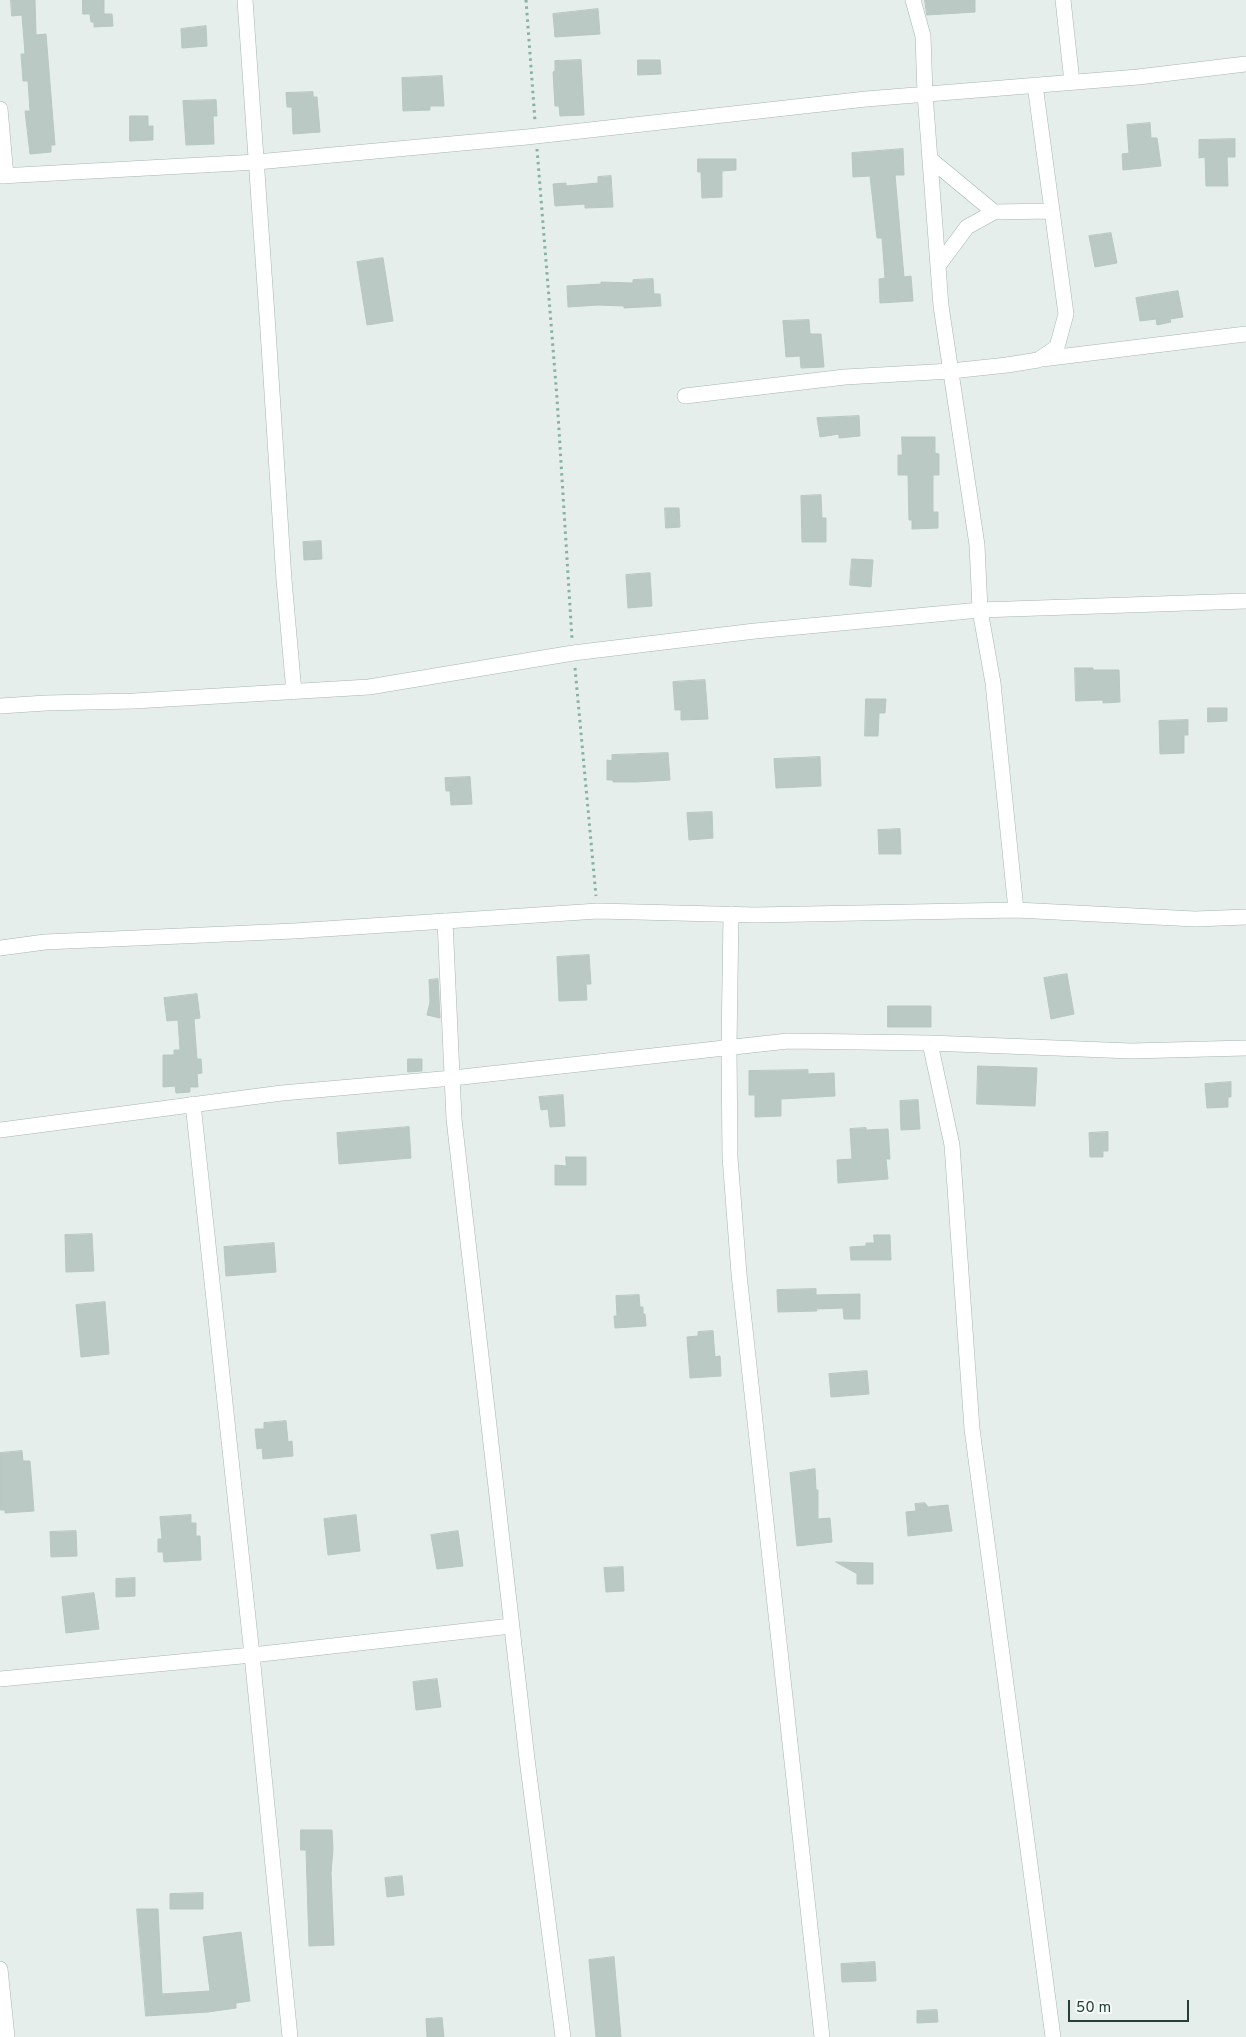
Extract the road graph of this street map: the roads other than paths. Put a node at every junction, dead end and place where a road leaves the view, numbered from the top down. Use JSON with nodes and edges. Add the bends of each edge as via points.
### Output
{"nodes":[{"id":1,"x":244,"y":0,"type":"edge"},
{"id":2,"x":914,"y":0,"type":"edge"},
{"id":3,"x":1063,"y":0,"type":"edge"},
{"id":4,"x":1246,"y":64,"type":"edge"},
{"id":5,"x":1072,"y":82,"type":"junction"},
{"id":6,"x":1035,"y":85,"type":"junction"},
{"id":7,"x":925,"y":94,"type":"junction"},
{"id":8,"x":0,"y":109,"type":"edge"},
{"id":9,"x":930,"y":158,"type":"junction"},
{"id":10,"x":256,"y":162,"type":"junction"},
{"id":11,"x":3,"y":176,"type":"edge"},
{"id":12,"x":1052,"y":211,"type":"junction"},
{"id":13,"x":994,"y":212,"type":"junction"},
{"id":14,"x":938,"y":266,"type":"junction"},
{"id":15,"x":1239,"y":335,"type":"edge"},
{"id":16,"x":1246,"y":345,"type":"edge"},
{"id":17,"x":1038,"y":360,"type":"junction"},
{"id":18,"x":952,"y":371,"type":"junction"},
{"id":19,"x":685,"y":396,"type":"dead end"},
{"id":20,"x":1246,"y":602,"type":"edge"},
{"id":21,"x":980,"y":610,"type":"junction"},
{"id":22,"x":294,"y":692,"type":"junction"},
{"id":23,"x":0,"y":706,"type":"edge"},
{"id":24,"x":1016,"y":910,"type":"junction"},
{"id":25,"x":731,"y":914,"type":"junction"},
{"id":26,"x":1246,"y":917,"type":"edge"},
{"id":27,"x":445,"y":921,"type":"junction"},
{"id":28,"x":0,"y":948,"type":"edge"},
{"id":29,"x":930,"y":1043,"type":"junction"},
{"id":30,"x":728,"y":1047,"type":"junction"},
{"id":31,"x":1246,"y":1048,"type":"edge"},
{"id":32,"x":453,"y":1078,"type":"junction"},
{"id":33,"x":193,"y":1104,"type":"junction"},
{"id":34,"x":0,"y":1130,"type":"edge"},
{"id":35,"x":511,"y":1626,"type":"junction"},
{"id":36,"x":252,"y":1655,"type":"junction"},
{"id":37,"x":0,"y":1678,"type":"edge"},
{"id":38,"x":0,"y":1970,"type":"edge"},
{"id":39,"x":7,"y":2037,"type":"edge"},
{"id":40,"x":290,"y":2037,"type":"edge"},
{"id":41,"x":563,"y":2037,"type":"edge"},
{"id":42,"x":822,"y":2037,"type":"edge"},
{"id":43,"x":1053,"y":2037,"type":"edge"}],
"edges":[{"from":1,"to":10,"type":"street"},
{"from":2,"to":7,"type":"street","via":[[923,36]]},
{"from":3,"to":5,"type":"street"},
{"from":4,"to":5,"type":"street"},
{"from":5,"to":6,"type":"street"},
{"from":6,"to":7,"type":"street"},
{"from":6,"to":12,"type":"street"},
{"from":7,"to":9,"type":"street"},
{"from":7,"to":10,"type":"street"},
{"from":8,"to":11,"type":"street"},
{"from":9,"to":13,"type":"street"},
{"from":9,"to":14,"type":"street"},
{"from":10,"to":11,"type":"street"},
{"from":10,"to":22,"type":"street"},
{"from":12,"to":13,"type":"street"},
{"from":12,"to":17,"type":"street","via":[[1066,314],[1057,348]]},
{"from":13,"to":14,"type":"street","via":[[967,227]]},
{"from":14,"to":18,"type":"street"},
{"from":15,"to":16,"type":"street"},
{"from":15,"to":17,"type":"street"},
{"from":17,"to":18,"type":"street"},
{"from":18,"to":19,"type":"street","via":[[845,377]]},
{"from":18,"to":21,"type":"street","via":[[977,545]]},
{"from":20,"to":21,"type":"street"},
{"from":21,"to":22,"type":"street","via":[[755,631],[573,653],[369,687]]},
{"from":21,"to":24,"type":"street","via":[[993,683]]},
{"from":22,"to":23,"type":"street"},
{"from":24,"to":25,"type":"street"},
{"from":24,"to":26,"type":"street","via":[[1195,919]]},
{"from":25,"to":27,"type":"street","via":[[598,911]]},
{"from":25,"to":30,"type":"street"},
{"from":27,"to":28,"type":"street","via":[[45,942]]},
{"from":27,"to":32,"type":"street"},
{"from":29,"to":30,"type":"street","via":[[788,1041]]},
{"from":29,"to":31,"type":"street","via":[[1131,1051]]},
{"from":29,"to":43,"type":"street","via":[[952,1145],[972,1428]]},
{"from":30,"to":32,"type":"street"},
{"from":30,"to":42,"type":"street","via":[[730,1157],[739,1274]]},
{"from":32,"to":33,"type":"street"},
{"from":32,"to":35,"type":"street","via":[[454,1119]]},
{"from":33,"to":34,"type":"street"},
{"from":33,"to":36,"type":"street"},
{"from":35,"to":36,"type":"street"},
{"from":35,"to":41,"type":"street"},
{"from":36,"to":37,"type":"street"},
{"from":36,"to":40,"type":"street"},
{"from":38,"to":39,"type":"street"}]}
